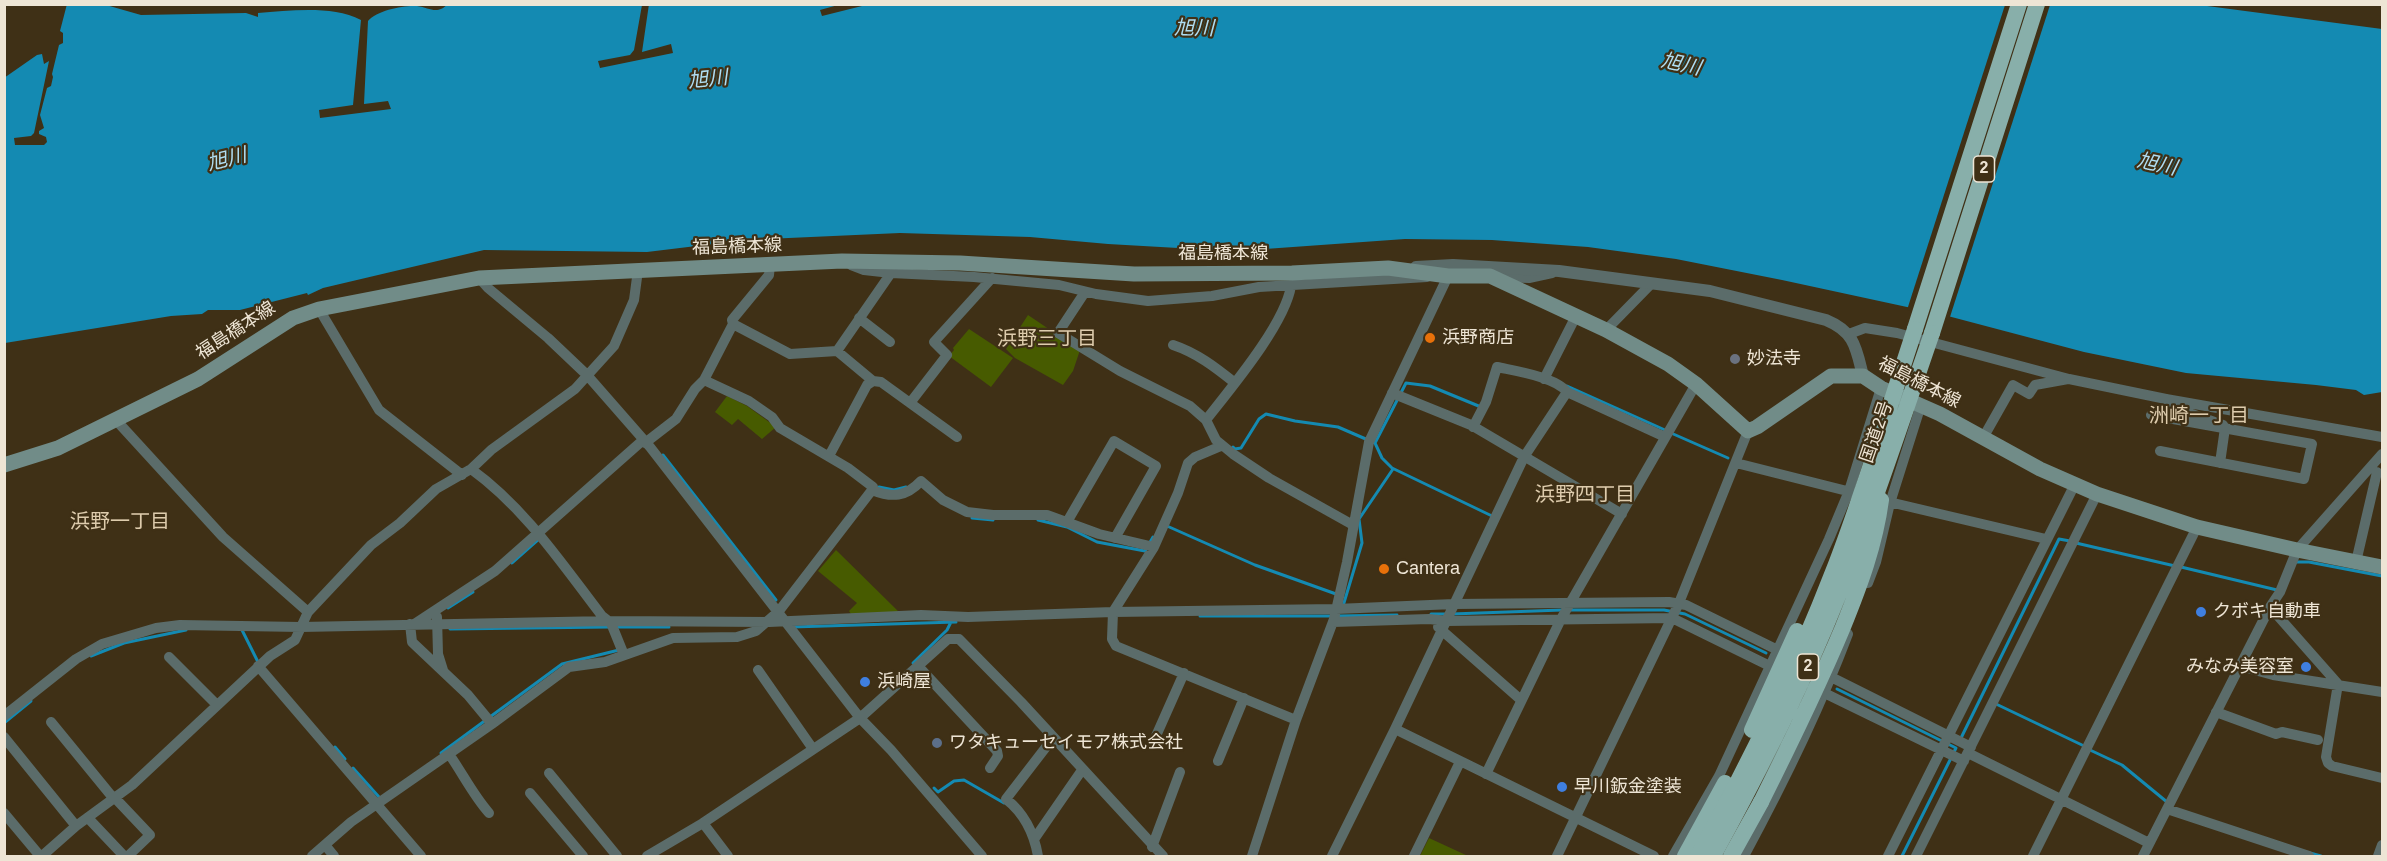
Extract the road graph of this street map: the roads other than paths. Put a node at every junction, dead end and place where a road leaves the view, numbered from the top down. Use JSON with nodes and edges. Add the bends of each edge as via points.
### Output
{"nodes":[{"id":1,"x":2019,"y":4,"type":"edge"},
{"id":2,"x":2037,"y":4,"type":"edge"},
{"id":3,"x":842,"y":261,"type":"junction"},
{"id":4,"x":770,"y":265,"type":"junction"},
{"id":5,"x":1388,"y":268,"type":"junction"},
{"id":6,"x":638,"y":270,"type":"junction"},
{"id":7,"x":1558,"y":271,"type":"junction"},
{"id":8,"x":891,"y":273,"type":"junction"},
{"id":9,"x":1442,"y":276,"type":"junction"},
{"id":10,"x":1490,"y":276,"type":"junction"},
{"id":11,"x":478,"y":278,"type":"junction"},
{"id":12,"x":992,"y":278,"type":"junction"},
{"id":13,"x":1652,"y":283,"type":"junction"},
{"id":14,"x":1291,"y":286,"type":"junction"},
{"id":15,"x":1085,"y":292,"type":"junction"},
{"id":16,"x":320,"y":309,"type":"junction"},
{"id":17,"x":1575,"y":316,"type":"junction"},
{"id":18,"x":860,"y":318,"type":"junction"},
{"id":19,"x":733,"y":324,"type":"junction"},
{"id":20,"x":1606,"y":330,"type":"junction"},
{"id":21,"x":1849,"y":334,"type":"junction"},
{"id":22,"x":890,"y":342,"type":"dead end"},
{"id":23,"x":1173,"y":345,"type":"dead end"},
{"id":24,"x":837,"y":351,"type":"junction"},
{"id":25,"x":587,"y":375,"type":"junction"},
{"id":26,"x":1863,"y":376,"type":"junction"},
{"id":27,"x":1545,"y":377,"type":"junction"},
{"id":28,"x":2069,"y":379,"type":"junction"},
{"id":29,"x":704,"y":380,"type":"junction"},
{"id":30,"x":873,"y":381,"type":"junction"},
{"id":31,"x":1235,"y":382,"type":"junction"},
{"id":32,"x":1696,"y":384,"type":"junction"},
{"id":33,"x":1881,"y":388,"type":"junction"},
{"id":34,"x":1567,"y":392,"type":"junction"},
{"id":35,"x":1396,"y":395,"type":"junction"},
{"id":36,"x":2166,"y":399,"type":"junction"},
{"id":37,"x":910,"y":403,"type":"junction"},
{"id":38,"x":1921,"y":405,"type":"junction"},
{"id":39,"x":2151,"y":415,"type":"dead end"},
{"id":40,"x":115,"y":419,"type":"junction"},
{"id":41,"x":1206,"y":420,"type":"junction"},
{"id":42,"x":1473,"y":427,"type":"junction"},
{"id":43,"x":2225,"y":428,"type":"junction"},
{"id":44,"x":1748,"y":431,"type":"junction"},
{"id":45,"x":1667,"y":434,"type":"junction"},
{"id":46,"x":957,"y":437,"type":"dead end"},
{"id":47,"x":2382,"y":437,"type":"edge"},
{"id":48,"x":1983,"y":438,"type":"junction"},
{"id":49,"x":644,"y":442,"type":"junction"},
{"id":50,"x":1220,"y":444,"type":"junction"},
{"id":51,"x":2160,"y":451,"type":"dead end"},
{"id":52,"x":2382,"y":454,"type":"edge"},
{"id":53,"x":830,"y":455,"type":"junction"},
{"id":54,"x":1524,"y":457,"type":"junction"},
{"id":55,"x":1736,"y":463,"type":"junction"},
{"id":56,"x":2220,"y":463,"type":"junction"},
{"id":57,"x":4,"y":465,"type":"edge"},
{"id":58,"x":1886,"y":470,"type":"junction"},
{"id":59,"x":467,"y":472,"type":"junction"},
{"id":60,"x":2377,"y":472,"type":"dead end"},
{"id":61,"x":2075,"y":484,"type":"junction"},
{"id":62,"x":874,"y":490,"type":"junction"},
{"id":63,"x":1854,"y":494,"type":"junction"},
{"id":64,"x":2097,"y":494,"type":"junction"},
{"id":65,"x":1890,"y":503,"type":"junction"},
{"id":66,"x":1622,"y":514,"type":"junction"},
{"id":67,"x":1067,"y":522,"type":"junction"},
{"id":68,"x":1353,"y":525,"type":"junction"},
{"id":69,"x":2197,"y":527,"type":"junction"},
{"id":70,"x":540,"y":535,"type":"junction"},
{"id":71,"x":1115,"y":537,"type":"junction"},
{"id":72,"x":2047,"y":537,"type":"junction"},
{"id":73,"x":1150,"y":546,"type":"junction"},
{"id":74,"x":2294,"y":558,"type":"junction"},
{"id":75,"x":2356,"y":562,"type":"junction"},
{"id":76,"x":2382,"y":567,"type":"edge"},
{"id":77,"x":2270,"y":607,"type":"junction"},
{"id":78,"x":1338,"y":609,"type":"junction"},
{"id":79,"x":437,"y":610,"type":"junction"},
{"id":80,"x":1566,"y":611,"type":"junction"},
{"id":81,"x":1675,"y":611,"type":"junction"},
{"id":82,"x":308,"y":612,"type":"junction"},
{"id":83,"x":1113,"y":616,"type":"junction"},
{"id":84,"x":1448,"y":617,"type":"junction"},
{"id":85,"x":784,"y":618,"type":"junction"},
{"id":86,"x":611,"y":625,"type":"junction"},
{"id":87,"x":411,"y":626,"type":"junction"},
{"id":88,"x":764,"y":626,"type":"junction"},
{"id":89,"x":438,"y":627,"type":"junction"},
{"id":90,"x":299,"y":631,"type":"junction"},
{"id":91,"x":1779,"y":651,"type":"junction"},
{"id":92,"x":622,"y":652,"type":"junction"},
{"id":93,"x":169,"y":657,"type":"dead end"},
{"id":94,"x":258,"y":666,"type":"junction"},
{"id":95,"x":918,"y":666,"type":"junction"},
{"id":96,"x":2240,"y":666,"type":"junction"},
{"id":97,"x":1771,"y":667,"type":"junction"},
{"id":98,"x":443,"y":670,"type":"junction"},
{"id":99,"x":758,"y":670,"type":"dead end"},
{"id":100,"x":1184,"y":674,"type":"junction"},
{"id":101,"x":1832,"y":677,"type":"junction"},
{"id":102,"x":2338,"y":684,"type":"junction"},
{"id":103,"x":1825,"y":693,"type":"junction"},
{"id":104,"x":2382,"y":693,"type":"edge"},
{"id":105,"x":1244,"y":698,"type":"junction"},
{"id":106,"x":1521,"y":700,"type":"junction"},
{"id":107,"x":217,"y":705,"type":"junction"},
{"id":108,"x":2216,"y":712,"type":"junction"},
{"id":109,"x":4,"y":716,"type":"edge"},
{"id":110,"x":860,"y":718,"type":"junction"},
{"id":111,"x":1296,"y":720,"type":"junction"},
{"id":112,"x":489,"y":721,"type":"junction"},
{"id":113,"x":51,"y":722,"type":"dead end"},
{"id":114,"x":1395,"y":729,"type":"junction"},
{"id":115,"x":4,"y":737,"type":"edge"},
{"id":116,"x":1053,"y":738,"type":"junction"},
{"id":117,"x":2318,"y":740,"type":"dead end"},
{"id":118,"x":1152,"y":745,"type":"dead end"},
{"id":119,"x":1955,"y":747,"type":"junction"},
{"id":120,"x":813,"y":749,"type":"junction"},
{"id":121,"x":449,"y":754,"type":"junction"},
{"id":122,"x":1218,"y":761,"type":"dead end"},
{"id":123,"x":1460,"y":762,"type":"junction"},
{"id":124,"x":990,"y":768,"type":"dead end"},
{"id":125,"x":1082,"y":770,"type":"junction"},
{"id":126,"x":1180,"y":772,"type":"dead end"},
{"id":127,"x":549,"y":773,"type":"dead end"},
{"id":128,"x":1486,"y":774,"type":"junction"},
{"id":129,"x":2382,"y":778,"type":"edge"},
{"id":130,"x":530,"y":793,"type":"dead end"},
{"id":131,"x":115,"y":798,"type":"junction"},
{"id":132,"x":2062,"y":800,"type":"junction"},
{"id":133,"x":377,"y":805,"type":"junction"},
{"id":134,"x":2167,"y":809,"type":"junction"},
{"id":135,"x":4,"y":813,"type":"edge"},
{"id":136,"x":489,"y":813,"type":"dead end"},
{"id":137,"x":88,"y":818,"type":"junction"},
{"id":138,"x":1575,"y":818,"type":"junction"},
{"id":139,"x":703,"y":823,"type":"junction"},
{"id":140,"x":76,"y":826,"type":"junction"},
{"id":141,"x":1035,"y":838,"type":"junction"},
{"id":142,"x":2149,"y":843,"type":"junction"},
{"id":143,"x":325,"y":845,"type":"junction"},
{"id":144,"x":2382,"y":845,"type":"edge"},
{"id":145,"x":1152,"y":847,"type":"junction"},
{"id":146,"x":1256,"y":854,"type":"edge"},
{"id":147,"x":41,"y":856,"type":"edge"},
{"id":148,"x":126,"y":856,"type":"edge"},
{"id":149,"x":312,"y":856,"type":"edge"},
{"id":150,"x":334,"y":856,"type":"edge"},
{"id":151,"x":421,"y":856,"type":"edge"},
{"id":152,"x":583,"y":856,"type":"edge"},
{"id":153,"x":616,"y":856,"type":"edge"},
{"id":154,"x":647,"y":856,"type":"edge"},
{"id":155,"x":728,"y":856,"type":"edge"},
{"id":156,"x":982,"y":856,"type":"edge"},
{"id":157,"x":1038,"y":856,"type":"edge"},
{"id":158,"x":1163,"y":856,"type":"edge"},
{"id":159,"x":1332,"y":856,"type":"edge"},
{"id":160,"x":1414,"y":856,"type":"edge"},
{"id":161,"x":1557,"y":856,"type":"edge"},
{"id":162,"x":1654,"y":856,"type":"edge"},
{"id":163,"x":1673,"y":856,"type":"edge"},
{"id":164,"x":1684,"y":856,"type":"edge"},
{"id":165,"x":1698,"y":856,"type":"edge"},
{"id":166,"x":1713,"y":856,"type":"edge"},
{"id":167,"x":1742,"y":856,"type":"edge"},
{"id":168,"x":1888,"y":856,"type":"edge"},
{"id":169,"x":1916,"y":856,"type":"edge"},
{"id":170,"x":2033,"y":856,"type":"edge"},
{"id":171,"x":2143,"y":856,"type":"edge"},
{"id":172,"x":2309,"y":856,"type":"edge"},
{"id":173,"x":2378,"y":856,"type":"edge"}],
"edges":[{"from":1,"to":63,"type":"highway","name":"国道2号","number":"2","bridge":true},
{"from":2,"to":58,"type":"highway","name":"国道2号","number":"2","bridge":true},
{"from":3,"to":4,"type":"main road","name":"福島橋本線"},
{"from":3,"to":5,"type":"main road","name":"福島橋本線","via":[[960,262],[1134,274]]},
{"from":3,"to":8,"type":"street","via":[[864,270]]},
{"from":4,"to":6,"type":"main road","name":"福島橋本線"},
{"from":4,"to":19,"type":"street","via":[[770,275],[738,311]]},
{"from":5,"to":7,"type":"street","via":[[1453,266]]},
{"from":5,"to":9,"type":"main road","name":"福島橋本線"},
{"from":6,"to":11,"type":"main road","name":"福島橋本線"},
{"from":6,"to":25,"type":"street","via":[[634,300],[614,346]]},
{"from":7,"to":10,"type":"street","via":[[1529,278]]},
{"from":7,"to":13,"type":"street"},
{"from":8,"to":12,"type":"street"},
{"from":8,"to":18,"type":"street"},
{"from":9,"to":10,"type":"main road","name":"福島橋本線"},
{"from":9,"to":14,"type":"street"},
{"from":9,"to":35,"type":"street"},
{"from":10,"to":17,"type":"main road","name":"福島橋本線"},
{"from":11,"to":16,"type":"main road","name":"福島橋本線"},
{"from":11,"to":25,"type":"street"},
{"from":12,"to":15,"type":"street","via":[[1059,285]]},
{"from":12,"to":37,"type":"street","via":[[934,342],[947,355]]},
{"from":13,"to":20,"type":"street"},
{"from":13,"to":21,"type":"street","via":[[1710,291],[1826,320]]},
{"from":14,"to":15,"type":"street","via":[[1148,301]]},
{"from":14,"to":31,"type":"street","via":[[1275,322]]},
{"from":15,"to":41,"type":"street","via":[[1058,333],[1120,371],[1190,406]]},
{"from":16,"to":40,"type":"main road","name":"福島橋本線","via":[[293,318],[198,379]]},
{"from":16,"to":59,"type":"street","via":[[379,410]]},
{"from":17,"to":20,"type":"main road","name":"福島橋本線"},
{"from":17,"to":27,"type":"street"},
{"from":18,"to":22,"type":"street"},
{"from":18,"to":24,"type":"street"},
{"from":19,"to":24,"type":"street","via":[[790,354]]},
{"from":19,"to":29,"type":"street"},
{"from":20,"to":32,"type":"main road","name":"福島橋本線"},
{"from":21,"to":26,"type":"street"},
{"from":21,"to":28,"type":"street","via":[[1865,328],[1897,333]]},
{"from":23,"to":31,"type":"street","via":[[1209,362]]},
{"from":24,"to":30,"type":"street"},
{"from":25,"to":49,"type":"street"},
{"from":25,"to":59,"type":"street","via":[[575,389]]},
{"from":26,"to":33,"type":"main road","name":"福島橋本線"},
{"from":26,"to":44,"type":"main road","name":"福島橋本線","via":[[1831,376]]},
{"from":27,"to":34,"type":"street"},
{"from":27,"to":42,"type":"street","via":[[1497,367]]},
{"from":28,"to":36,"type":"street"},
{"from":28,"to":48,"type":"street","via":[[2035,385],[2029,394],[2013,385]]},
{"from":29,"to":49,"type":"street","via":[[676,419]]},
{"from":29,"to":53,"type":"street","via":[[749,401]]},
{"from":30,"to":37,"type":"street","via":[[881,382]]},
{"from":30,"to":53,"type":"street","via":[[867,385]]},
{"from":31,"to":41,"type":"street"},
{"from":32,"to":44,"type":"main road","name":"福島橋本線"},
{"from":32,"to":45,"type":"street"},
{"from":33,"to":38,"type":"main road","name":"福島橋本線"},
{"from":33,"to":63,"type":"street"},
{"from":34,"to":45,"type":"street"},
{"from":34,"to":54,"type":"street"},
{"from":35,"to":42,"type":"street"},
{"from":35,"to":68,"type":"street","via":[[1370,441]]},
{"from":36,"to":43,"type":"street","via":[[2175,408]]},
{"from":36,"to":47,"type":"street"},
{"from":37,"to":46,"type":"street"},
{"from":38,"to":48,"type":"main road","name":"福島橋本線"},
{"from":38,"to":65,"type":"street"},
{"from":39,"to":43,"type":"street"},
{"from":40,"to":57,"type":"main road","name":"福島橋本線","via":[[58,448]]},
{"from":40,"to":82,"type":"street","via":[[223,537]]},
{"from":41,"to":50,"type":"street"},
{"from":42,"to":54,"type":"street"},
{"from":43,"to":56,"type":"street"},
{"from":43,"to":56,"type":"street","via":[[2312,444],[2304,479]]},
{"from":44,"to":55,"type":"street"},
{"from":45,"to":66,"type":"street"},
{"from":48,"to":61,"type":"main road","name":"福島橋本線"},
{"from":49,"to":70,"type":"street"},
{"from":49,"to":85,"type":"street"},
{"from":50,"to":68,"type":"street","via":[[1269,478]]},
{"from":50,"to":73,"type":"street","via":[[1188,463],[1164,525]]},
{"from":51,"to":56,"type":"street"},
{"from":52,"to":74,"type":"street"},
{"from":53,"to":62,"type":"street"},
{"from":54,"to":66,"type":"street"},
{"from":54,"to":84,"type":"street"},
{"from":55,"to":63,"type":"street"},
{"from":55,"to":81,"type":"street"},
{"from":58,"to":166,"type":"highway","name":"国道2号","number":"2","bridge":true,"via":[[1797,692]]},
{"from":58,"to":167,"type":"highway","bridge":true,"via":[[1877,531],[1858,589],[1829,660],[1761,802]]},
{"from":59,"to":70,"type":"street","via":[[495,487]]},
{"from":59,"to":82,"type":"street","via":[[436,489],[371,545]]},
{"from":60,"to":75,"type":"street"},
{"from":61,"to":64,"type":"main road","name":"福島橋本線"},
{"from":61,"to":72,"type":"street"},
{"from":62,"to":67,"type":"street","via":[[904,494],[921,481],[943,500],[967,512],[1047,515]]},
{"from":62,"to":85,"type":"street"},
{"from":63,"to":65,"type":"street"},
{"from":63,"to":91,"type":"street"},
{"from":63,"to":164,"type":"highway","bridge":true,"via":[[1815,592],[1740,758]]},
{"from":63,"to":165,"type":"highway","name":"国道2号","number":"2","bridge":true,"via":[[1834,569],[1786,686]]},
{"from":64,"to":69,"type":"main road","name":"福島橋本線"},
{"from":64,"to":119,"type":"street","via":[[1994,702]]},
{"from":65,"to":72,"type":"street"},
{"from":65,"to":101,"type":"street","via":[[1876,562]]},
{"from":66,"to":80,"type":"street"},
{"from":67,"to":71,"type":"street"},
{"from":67,"to":71,"type":"street","via":[[1114,441],[1156,466]]},
{"from":68,"to":78,"type":"street"},
{"from":69,"to":74,"type":"main road","name":"福島橋本線"},
{"from":69,"to":132,"type":"street"},
{"from":70,"to":79,"type":"street"},
{"from":70,"to":86,"type":"street"},
{"from":71,"to":73,"type":"street"},
{"from":72,"to":119,"type":"street"},
{"from":73,"to":83,"type":"street"},
{"from":74,"to":75,"type":"main road","name":"福島橋本線"},
{"from":74,"to":77,"type":"street"},
{"from":75,"to":76,"type":"main road","name":"福島橋本線"},
{"from":77,"to":96,"type":"street"},
{"from":77,"to":102,"type":"street"},
{"from":78,"to":83,"type":"street"},
{"from":78,"to":84,"type":"street"},
{"from":78,"to":84,"type":"street","via":[[1429,619]]},
{"from":78,"to":111,"type":"street"},
{"from":79,"to":87,"type":"street"},
{"from":79,"to":89,"type":"street"},
{"from":80,"to":81,"type":"street"},
{"from":80,"to":81,"type":"street"},
{"from":80,"to":84,"type":"street"},
{"from":80,"to":84,"type":"street"},
{"from":80,"to":106,"type":"street"},
{"from":81,"to":91,"type":"street"},
{"from":81,"to":97,"type":"street"},
{"from":81,"to":138,"type":"street"},
{"from":82,"to":90,"type":"street"},
{"from":83,"to":85,"type":"street"},
{"from":83,"to":100,"type":"street","via":[[1112,639],[1116,646]]},
{"from":84,"to":106,"type":"street"},
{"from":84,"to":114,"type":"street"},
{"from":85,"to":88,"type":"street"},
{"from":85,"to":110,"type":"street"},
{"from":86,"to":88,"type":"street"},
{"from":86,"to":89,"type":"street"},
{"from":86,"to":92,"type":"street"},
{"from":87,"to":89,"type":"street"},
{"from":87,"to":90,"type":"street"},
{"from":87,"to":98,"type":"street","via":[[412,642]]},
{"from":88,"to":92,"type":"street","via":[[737,638],[673,638]]},
{"from":89,"to":98,"type":"street","via":[[438,654]]},
{"from":90,"to":94,"type":"street","via":[[295,640]]},
{"from":90,"to":109,"type":"street","via":[[180,625],[156,628],[102,644],[76,659]]},
{"from":91,"to":97,"type":"street"},
{"from":91,"to":101,"type":"street"},
{"from":92,"to":112,"type":"street","via":[[605,662],[569,667]]},
{"from":93,"to":107,"type":"street"},
{"from":94,"to":107,"type":"street"},
{"from":94,"to":133,"type":"street"},
{"from":95,"to":110,"type":"street"},
{"from":95,"to":116,"type":"street","via":[[948,639],[959,639]]},
{"from":95,"to":124,"type":"street","via":[[997,751],[999,756]]},
{"from":96,"to":102,"type":"street"},
{"from":96,"to":108,"type":"street"},
{"from":97,"to":103,"type":"street"},
{"from":97,"to":163,"type":"street","via":[[1719,776]]},
{"from":98,"to":112,"type":"street"},
{"from":99,"to":120,"type":"street"},
{"from":100,"to":105,"type":"street"},
{"from":100,"to":118,"type":"street"},
{"from":101,"to":103,"type":"street"},
{"from":101,"to":119,"type":"street"},
{"from":102,"to":104,"type":"street"},
{"from":102,"to":129,"type":"street","via":[[2328,763]]},
{"from":103,"to":119,"type":"street"},
{"from":103,"to":167,"type":"street"},
{"from":105,"to":111,"type":"street"},
{"from":105,"to":122,"type":"street"},
{"from":106,"to":128,"type":"street"},
{"from":107,"to":131,"type":"street"},
{"from":108,"to":117,"type":"street","via":[[2276,734]]},
{"from":108,"to":134,"type":"street"},
{"from":110,"to":120,"type":"street"},
{"from":110,"to":156,"type":"street"},
{"from":111,"to":146,"type":"street"},
{"from":112,"to":121,"type":"street"},
{"from":113,"to":131,"type":"street"},
{"from":114,"to":123,"type":"street"},
{"from":114,"to":159,"type":"street"},
{"from":115,"to":140,"type":"street"},
{"from":116,"to":125,"type":"street"},
{"from":116,"to":141,"type":"street","via":[[1006,799],[1024,817]]},
{"from":119,"to":132,"type":"street"},
{"from":119,"to":168,"type":"street"},
{"from":119,"to":169,"type":"street"},
{"from":120,"to":139,"type":"street"},
{"from":121,"to":133,"type":"street"},
{"from":121,"to":136,"type":"street"},
{"from":123,"to":128,"type":"street"},
{"from":123,"to":160,"type":"street"},
{"from":125,"to":141,"type":"street"},
{"from":125,"to":145,"type":"street"},
{"from":126,"to":145,"type":"street"},
{"from":127,"to":153,"type":"street"},
{"from":128,"to":138,"type":"street"},
{"from":130,"to":152,"type":"street"},
{"from":131,"to":137,"type":"street"},
{"from":131,"to":148,"type":"street","via":[[150,835]]},
{"from":132,"to":142,"type":"street"},
{"from":132,"to":170,"type":"street"},
{"from":133,"to":143,"type":"street"},
{"from":133,"to":151,"type":"street"},
{"from":134,"to":142,"type":"street"},
{"from":134,"to":172,"type":"street"},
{"from":135,"to":147,"type":"street"},
{"from":137,"to":140,"type":"street"},
{"from":137,"to":148,"type":"street"},
{"from":138,"to":161,"type":"street"},
{"from":138,"to":162,"type":"street"},
{"from":139,"to":154,"type":"street"},
{"from":139,"to":155,"type":"street"},
{"from":140,"to":147,"type":"street"},
{"from":141,"to":157,"type":"street"},
{"from":142,"to":171,"type":"street"},
{"from":143,"to":149,"type":"street"},
{"from":143,"to":150,"type":"street"},
{"from":144,"to":173,"type":"street"},
{"from":145,"to":158,"type":"street"}]}
